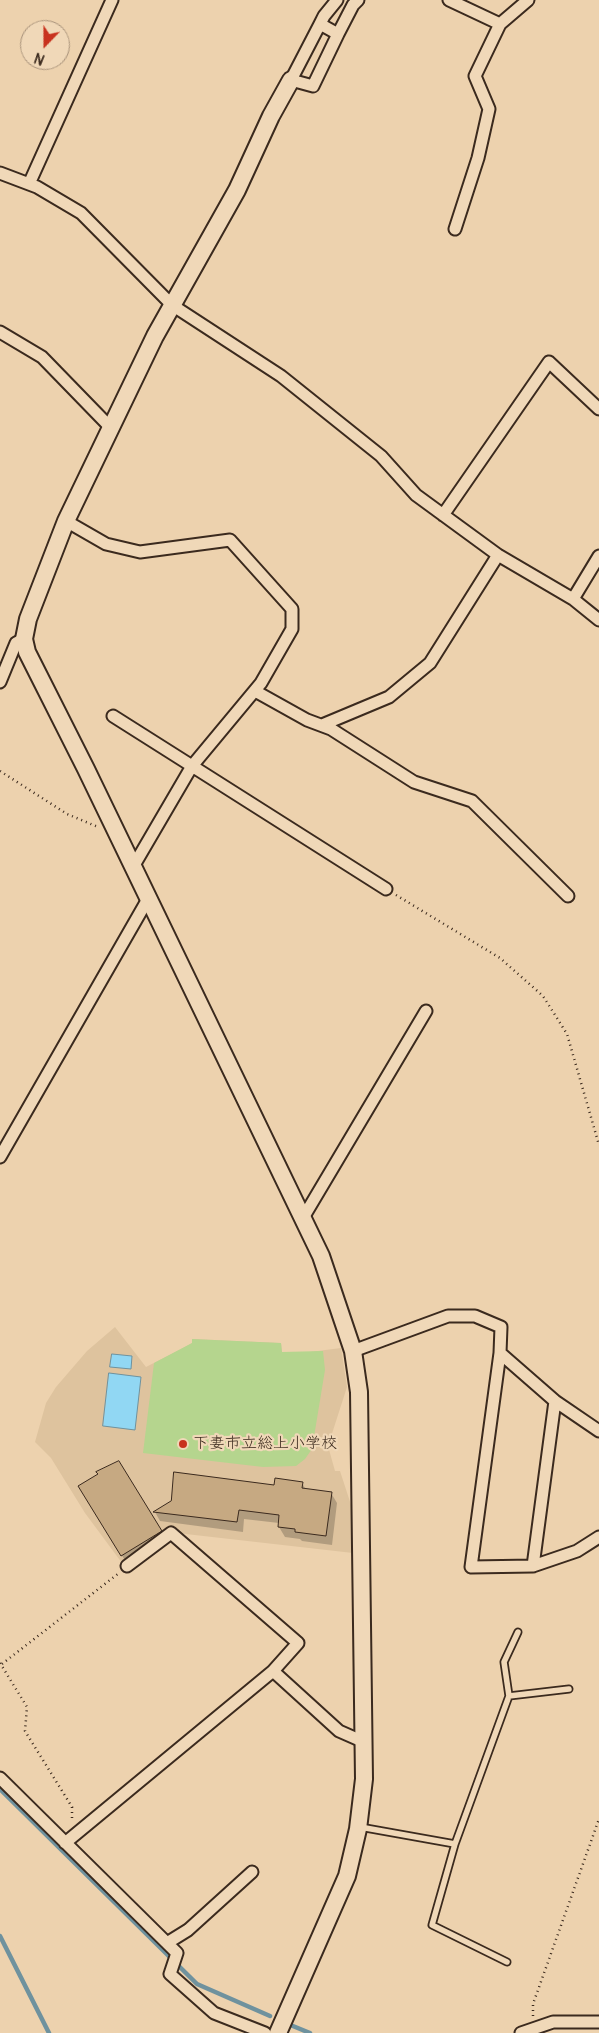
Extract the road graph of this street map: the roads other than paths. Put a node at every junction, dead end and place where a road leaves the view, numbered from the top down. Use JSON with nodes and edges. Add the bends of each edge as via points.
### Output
{"nodes":[{"id":1,"x":112,"y":0,"type":"edge"},
{"id":2,"x":337,"y":0,"type":"edge"},
{"id":3,"x":358,"y":0,"type":"edge"},
{"id":4,"x":449,"y":0,"type":"edge"},
{"id":5,"x":528,"y":0,"type":"edge"},
{"id":6,"x":320,"y":24,"type":"junction"},
{"id":7,"x":500,"y":24,"type":"junction"},
{"id":8,"x":338,"y":34,"type":"junction"},
{"id":9,"x":291,"y":80,"type":"junction"},
{"id":10,"x":0,"y":174,"type":"edge"},
{"id":11,"x":29,"y":184,"type":"junction"},
{"id":12,"x":455,"y":229,"type":"dead end"},
{"id":13,"x":172,"y":305,"type":"junction"},
{"id":14,"x":0,"y":332,"type":"edge"},
{"id":15,"x":599,"y":409,"type":"edge"},
{"id":16,"x":111,"y":428,"type":"junction"},
{"id":17,"x":443,"y":515,"type":"junction"},
{"id":18,"x":66,"y":521,"type":"junction"},
{"id":19,"x":498,"y":555,"type":"junction"},
{"id":20,"x":599,"y":556,"type":"edge"},
{"id":21,"x":573,"y":599,"type":"junction"},
{"id":22,"x":599,"y":620,"type":"edge"},
{"id":23,"x":24,"y":639,"type":"junction"},
{"id":24,"x":0,"y":682,"type":"edge"},
{"id":25,"x":255,"y":690,"type":"junction"},
{"id":26,"x":113,"y":716,"type":"dead end"},
{"id":27,"x":322,"y":725,"type":"junction"},
{"id":28,"x":192,"y":766,"type":"junction"},
{"id":29,"x":133,"y":868,"type":"junction"},
{"id":30,"x":386,"y":889,"type":"road end"},
{"id":31,"x":568,"y":896,"type":"dead end"},
{"id":32,"x":148,"y":899,"type":"junction"},
{"id":33,"x":426,"y":1011,"type":"dead end"},
{"id":34,"x":0,"y":1157,"type":"edge"},
{"id":35,"x":303,"y":1218,"type":"junction"},
{"id":36,"x":352,"y":1351,"type":"junction"},
{"id":37,"x":500,"y":1353,"type":"junction"},
{"id":38,"x":555,"y":1400,"type":"junction"},
{"id":39,"x":599,"y":1431,"type":"edge"},
{"id":40,"x":599,"y":1537,"type":"edge"},
{"id":41,"x":127,"y":1566,"type":"road end"},
{"id":42,"x":534,"y":1566,"type":"junction"},
{"id":43,"x":518,"y":1632,"type":"dead end"},
{"id":44,"x":273,"y":1671,"type":"junction"},
{"id":45,"x":569,"y":1688,"type":"dead end"},
{"id":46,"x":509,"y":1696,"type":"junction"},
{"id":47,"x":364,"y":1742,"type":"junction"},
{"id":48,"x":0,"y":1778,"type":"edge"},
{"id":49,"x":358,"y":1826,"type":"junction"},
{"id":50,"x":68,"y":1840,"type":"junction"},
{"id":51,"x":455,"y":1844,"type":"junction"},
{"id":52,"x":252,"y":1872,"type":"dead end"},
{"id":53,"x":167,"y":1943,"type":"junction"},
{"id":54,"x":507,"y":1962,"type":"dead end"},
{"id":55,"x":599,"y":2022,"type":"edge"},
{"id":56,"x":526,"y":2032,"type":"edge"},
{"id":57,"x":265,"y":2033,"type":"edge"},
{"id":58,"x":278,"y":2033,"type":"edge"}],
"edges":[{"from":1,"to":11,"type":"street"},
{"from":2,"to":6,"type":"street"},
{"from":3,"to":8,"type":"street"},
{"from":4,"to":7,"type":"street"},
{"from":5,"to":7,"type":"street"},
{"from":6,"to":8,"type":"street"},
{"from":6,"to":9,"type":"street"},
{"from":7,"to":12,"type":"street","via":[[475,76],[489,109],[478,158]]},
{"from":8,"to":9,"type":"street","via":[[313,86]]},
{"from":9,"to":13,"type":"street","via":[[237,190]]},
{"from":10,"to":11,"type":"street"},
{"from":11,"to":13,"type":"street","via":[[81,213]]},
{"from":13,"to":16,"type":"street"},
{"from":13,"to":17,"type":"street","via":[[281,376],[381,456],[416,495]]},
{"from":14,"to":16,"type":"street","via":[[42,357]]},
{"from":15,"to":17,"type":"street","via":[[549,362]]},
{"from":16,"to":18,"type":"street"},
{"from":17,"to":19,"type":"street"},
{"from":18,"to":23,"type":"street","via":[[28,619]]},
{"from":18,"to":25,"type":"street","via":[[106,544],[140,552],[230,540],[292,609],[292,628]]},
{"from":19,"to":21,"type":"street"},
{"from":19,"to":27,"type":"street","via":[[430,663],[389,697]]},
{"from":20,"to":21,"type":"street"},
{"from":21,"to":22,"type":"street"},
{"from":23,"to":24,"type":"street","via":[[16,644]]},
{"from":23,"to":29,"type":"street","via":[[27,652]]},
{"from":25,"to":27,"type":"street","via":[[307,720]]},
{"from":25,"to":28,"type":"street"},
{"from":26,"to":28,"type":"street"},
{"from":27,"to":31,"type":"street","via":[[414,782],[472,801]]},
{"from":28,"to":29,"type":"street"},
{"from":28,"to":30,"type":"street"},
{"from":29,"to":32,"type":"street"},
{"from":32,"to":34,"type":"street"},
{"from":32,"to":35,"type":"street"},
{"from":33,"to":35,"type":"street"},
{"from":35,"to":36,"type":"street","via":[[321,1256]]},
{"from":36,"to":37,"type":"street","via":[[448,1316],[475,1316],[501,1326]]},
{"from":36,"to":47,"type":"street","via":[[359,1392]]},
{"from":37,"to":38,"type":"street"},
{"from":37,"to":42,"type":"street","via":[[471,1566]]},
{"from":38,"to":39,"type":"street"},
{"from":38,"to":42,"type":"street"},
{"from":40,"to":42,"type":"street","via":[[577,1550]]},
{"from":41,"to":44,"type":"street","via":[[171,1533],[298,1643]]},
{"from":43,"to":46,"type":"lane","via":[[504,1662]]},
{"from":44,"to":47,"type":"street","via":[[339,1731]]},
{"from":44,"to":50,"type":"street"},
{"from":45,"to":46,"type":"lane"},
{"from":46,"to":51,"type":"lane"},
{"from":47,"to":49,"type":"street","via":[[364,1779]]},
{"from":48,"to":50,"type":"street"},
{"from":49,"to":51,"type":"lane"},
{"from":49,"to":58,"type":"street","via":[[347,1876]]},
{"from":50,"to":53,"type":"street"},
{"from":51,"to":54,"type":"lane","via":[[432,1925]]},
{"from":52,"to":53,"type":"street","via":[[188,1930]]},
{"from":53,"to":57,"type":"street","via":[[177,1953],[170,1974],[214,2013]]},
{"from":55,"to":56,"type":"street","via":[[553,2022]]}]}
